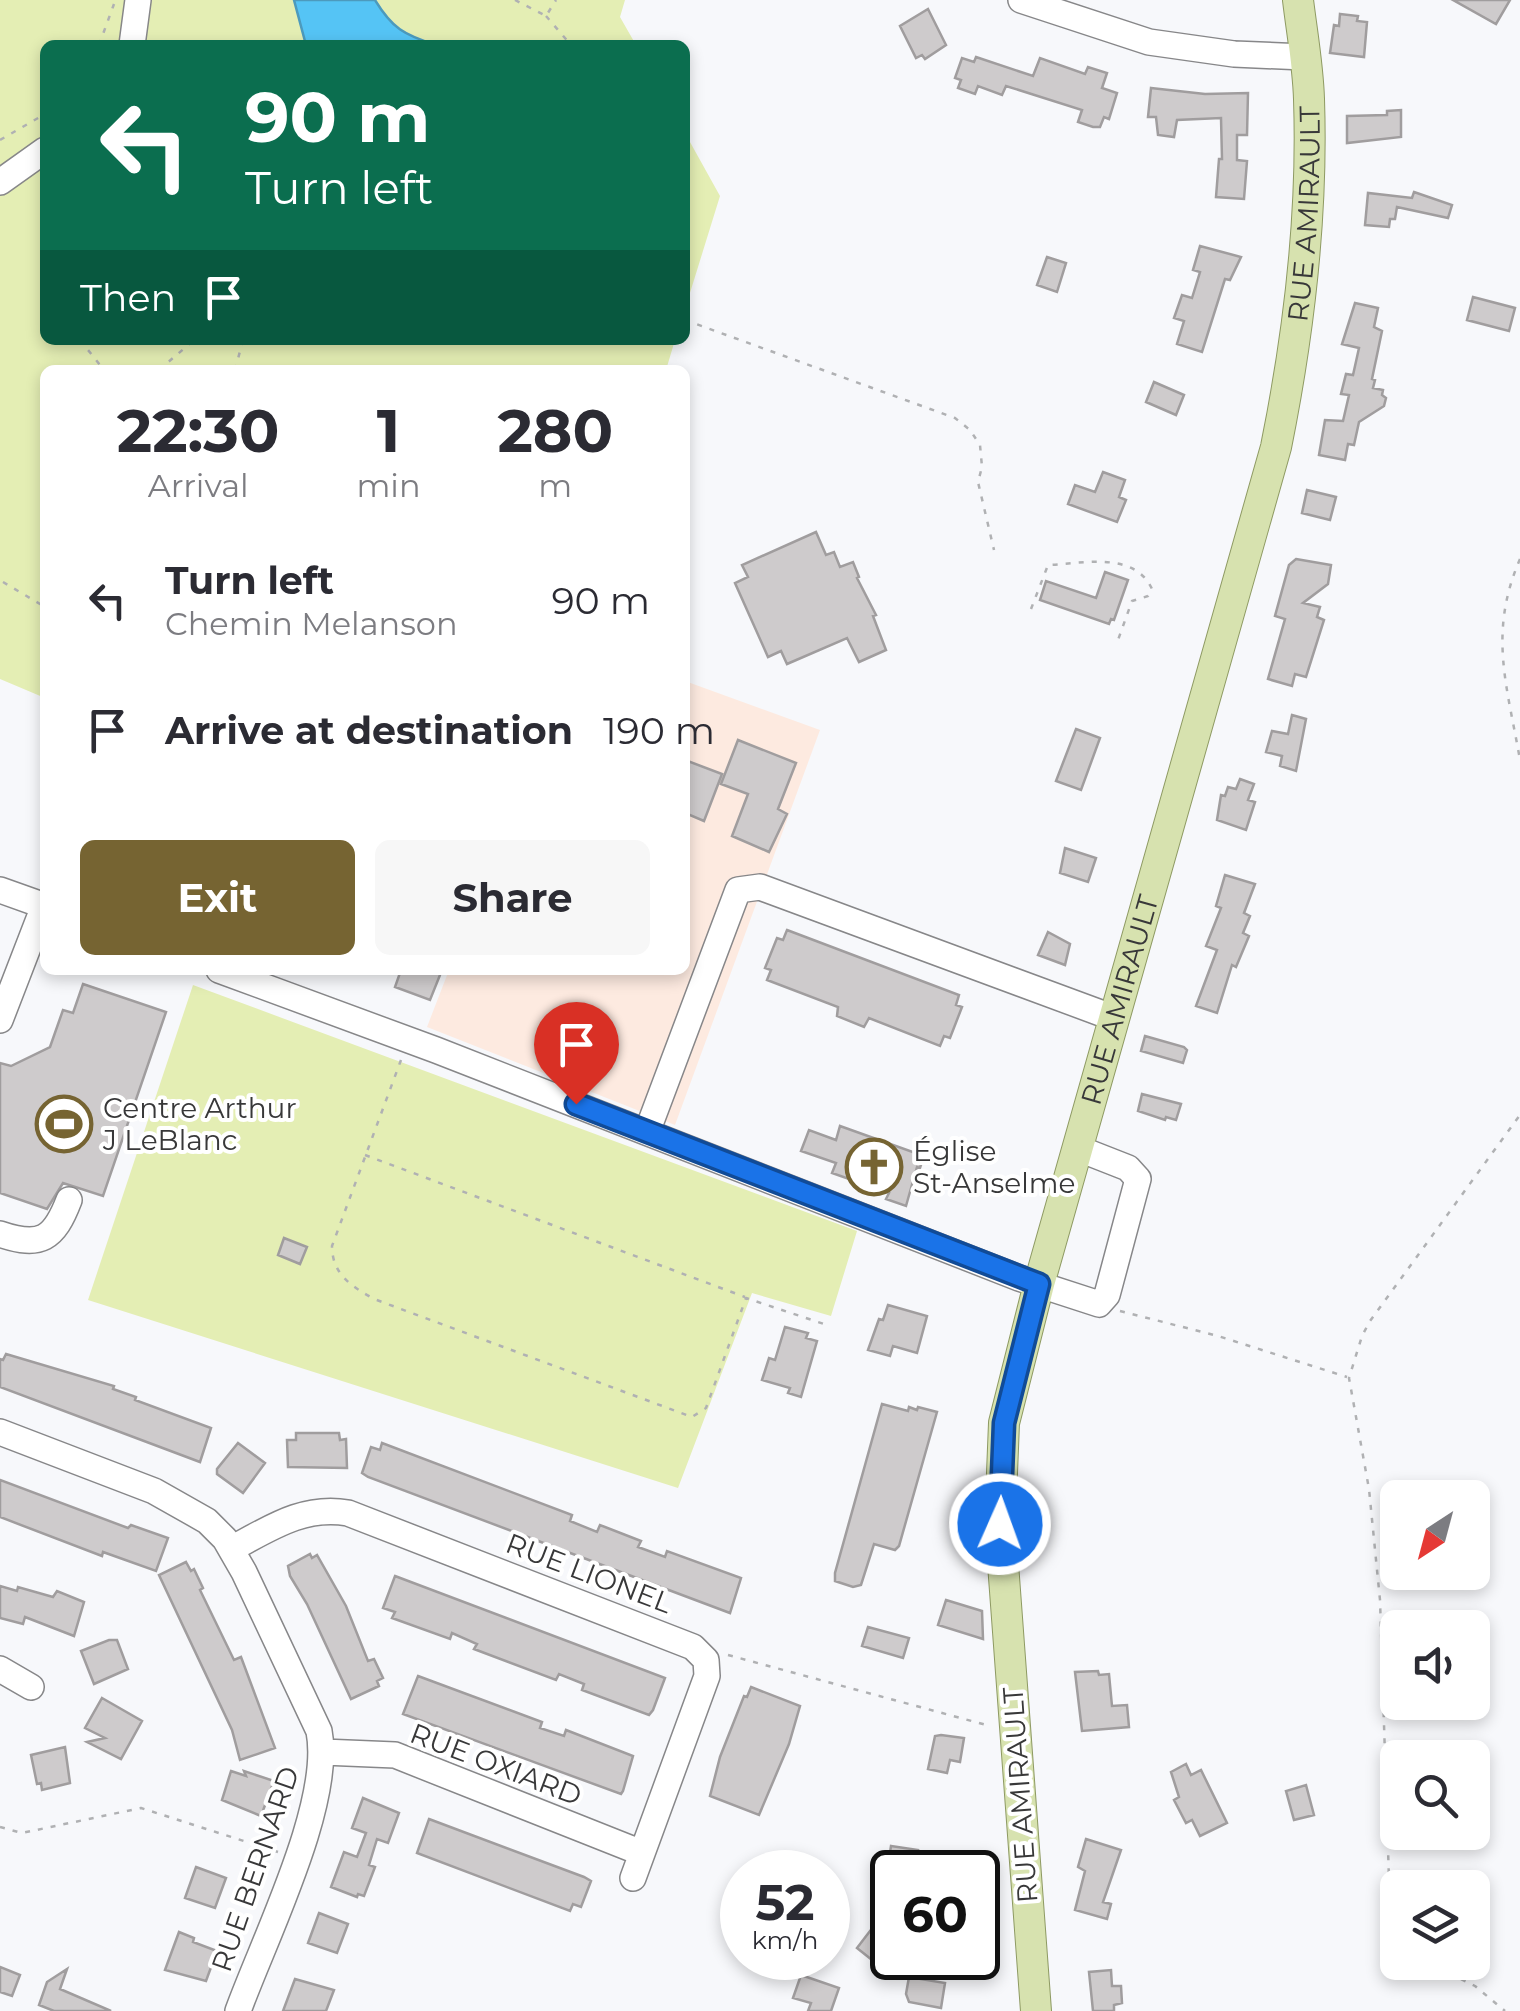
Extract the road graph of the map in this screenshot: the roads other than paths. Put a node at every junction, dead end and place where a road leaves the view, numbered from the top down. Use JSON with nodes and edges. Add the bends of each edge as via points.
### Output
{"nodes":[{"id":1,"x":138,"y":0,"type":"edge"},
{"id":2,"x":1020,"y":0,"type":"edge"},
{"id":3,"x":1298,"y":0,"type":"edge"},
{"id":4,"x":133,"y":40,"type":"edge"},
{"id":5,"x":1304,"y":57,"type":"junction"},
{"id":6,"x":40,"y":154,"type":"edge"},
{"id":7,"x":0,"y":182,"type":"edge"},
{"id":8,"x":0,"y":890,"type":"edge"},
{"id":9,"x":40,"y":904,"type":"edge"},
{"id":10,"x":40,"y":919,"type":"edge"},
{"id":11,"x":233,"y":975,"type":"edge"},
{"id":12,"x":1114,"y":1018,"type":"junction"},
{"id":13,"x":0,"y":1020,"type":"edge"},
{"id":14,"x":646,"y":1132,"type":"junction"},
{"id":15,"x":1077,"y":1148,"type":"junction"},
{"id":16,"x":69,"y":1200,"type":"dead end"},
{"id":17,"x":0,"y":1234,"type":"edge"},
{"id":18,"x":1039,"y":1284,"type":"junction"},
{"id":19,"x":0,"y":1432,"type":"edge"},
{"id":20,"x":231,"y":1550,"type":"junction"},
{"id":21,"x":0,"y":1669,"type":"edge"},
{"id":22,"x":31,"y":1687,"type":"dead end"},
{"id":23,"x":323,"y":1752,"type":"junction"},
{"id":24,"x":637,"y":1865,"type":"joint"},
{"id":25,"x":238,"y":2011,"type":"edge"},
{"id":26,"x":1036,"y":2011,"type":"edge"}],
"edges":[{"from":1,"to":4,"type":"street"},
{"from":2,"to":5,"type":"street","via":[[1149,42]]},
{"from":3,"to":5,"type":"main road","name":"RUE AMIRAULT"},
{"from":5,"to":12,"type":"main road","name":"RUE AMIRAULT","via":[[1308,209],[1284,408]]},
{"from":6,"to":7,"type":"street"},
{"from":8,"to":9,"type":"street"},
{"from":10,"to":13,"type":"street"},
{"from":11,"to":14,"type":"street"},
{"from":12,"to":14,"type":"street","via":[[760,886],[738,890]]},
{"from":12,"to":15,"type":"main road","name":"RUE AMIRAULT"},
{"from":14,"to":18,"type":"street"},
{"from":15,"to":18,"type":"main road","name":"RUE AMIRAULT"},
{"from":15,"to":18,"type":"street","via":[[1128,1168],[1138,1180],[1106,1297],[1096,1304]]},
{"from":16,"to":17,"type":"street","via":[[50,1235],[34,1242]]},
{"from":18,"to":26,"type":"main road","name":"RUE AMIRAULT","via":[[1004,1423],[1000,1524]]},
{"from":19,"to":20,"type":"street","name":"RUE BERNARD","via":[[179,1503]]},
{"from":20,"to":23,"type":"street","name":"RUE BERNARD","via":[[319,1730]]},
{"from":20,"to":24,"type":"street","name":"RUE LIONEL","via":[[297,1515],[348,1513],[693,1646],[706,1660],[708,1676]]},
{"from":21,"to":22,"type":"street"},
{"from":23,"to":24,"type":"street","name":"RUE OXIARD","via":[[395,1754]]},
{"from":23,"to":25,"type":"street","name":"RUE BERNARD","via":[[316,1800]]}]}
